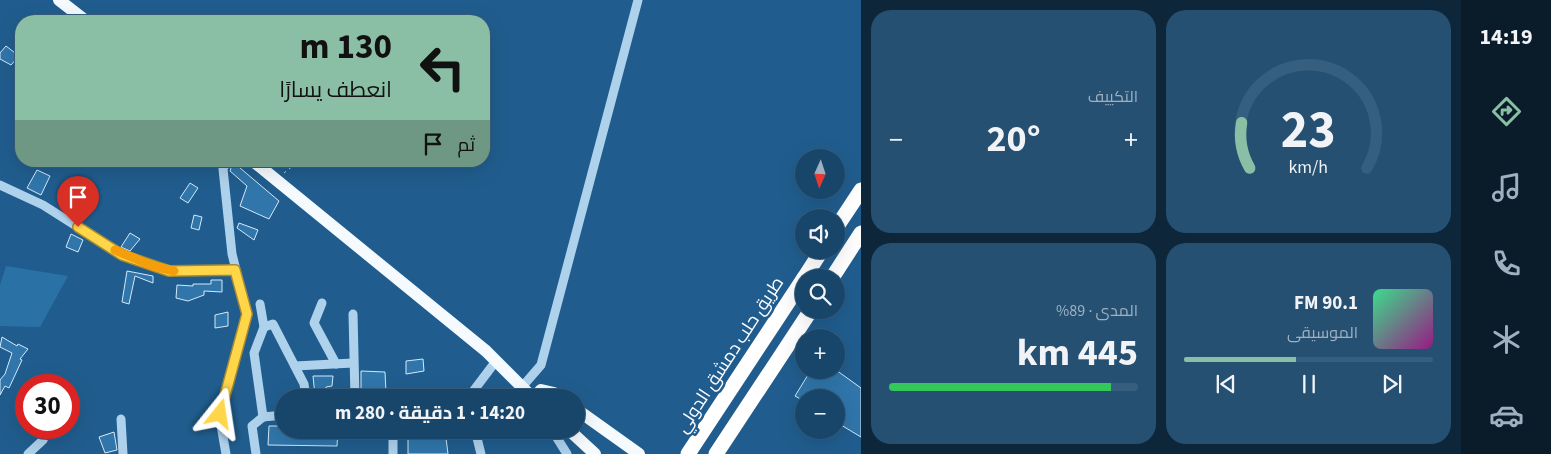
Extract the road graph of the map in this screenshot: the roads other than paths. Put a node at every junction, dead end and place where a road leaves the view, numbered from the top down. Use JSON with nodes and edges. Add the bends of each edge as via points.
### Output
{"nodes":[{"id":1,"x":59,"y":0,"type":"edge"},
{"id":2,"x":638,"y":0,"type":"edge"},
{"id":3,"x":78,"y":15,"type":"edge"},
{"id":4,"x":224,"y":167,"type":"edge"},
{"id":5,"x":260,"y":167,"type":"edge"},
{"id":6,"x":0,"y":185,"type":"edge"},
{"id":7,"x":861,"y":190,"type":"edge"},
{"id":8,"x":845,"y":214,"type":"edge"},
{"id":9,"x":861,"y":234,"type":"edge"},
{"id":10,"x":838,"y":269,"type":"edge"},
{"id":11,"x":235,"y":270,"type":"junction"},
{"id":12,"x":795,"y":292,"type":"edge"},
{"id":13,"x":322,"y":303,"type":"dead end"},
{"id":14,"x":260,"y":304,"type":"dead end"},
{"id":15,"x":353,"y":314,"type":"dead end"},
{"id":16,"x":805,"y":319,"type":"edge"},
{"id":17,"x":264,"y":327,"type":"junction"},
{"id":18,"x":496,"y":361,"type":"junction"},
{"id":19,"x":353,"y":363,"type":"junction"},
{"id":20,"x":336,"y":364,"type":"junction"},
{"id":21,"x":295,"y":366,"type":"junction"},
{"id":22,"x":522,"y":387,"type":"joint"},
{"id":23,"x":305,"y":389,"type":"edge"},
{"id":24,"x":354,"y":389,"type":"edge"},
{"id":25,"x":474,"y":389,"type":"edge"},
{"id":26,"x":275,"y":415,"type":"edge"},
{"id":27,"x":585,"y":415,"type":"edge"},
{"id":28,"x":263,"y":417,"type":"junction"},
{"id":29,"x":121,"y":419,"type":"dead end"},
{"id":30,"x":43,"y":439,"type":"edge"},
{"id":31,"x":393,"y":439,"type":"edge"},
{"id":32,"x":477,"y":439,"type":"edge"},
{"id":33,"x":558,"y":439,"type":"edge"},
{"id":34,"x":578,"y":439,"type":"edge"},
{"id":35,"x":690,"y":450,"type":"edge"},
{"id":36,"x":28,"y":454,"type":"edge"},
{"id":37,"x":123,"y":454,"type":"edge"},
{"id":38,"x":226,"y":454,"type":"edge"},
{"id":39,"x":256,"y":454,"type":"edge"},
{"id":40,"x":393,"y":454,"type":"edge"},
{"id":41,"x":481,"y":454,"type":"edge"},
{"id":42,"x":567,"y":454,"type":"edge"},
{"id":43,"x":595,"y":454,"type":"edge"},
{"id":44,"x":639,"y":454,"type":"edge"},
{"id":45,"x":716,"y":454,"type":"edge"}],
"edges":[{"from":1,"to":3,"type":"main road"},
{"from":2,"to":22,"type":"street","via":[[541,365]]},
{"from":4,"to":11,"type":"street"},
{"from":5,"to":18,"type":"main road"},
{"from":6,"to":11,"type":"street","via":[[43,205],[122,255],[169,271]]},
{"from":7,"to":8,"type":"highway"},
{"from":9,"to":10,"type":"highway"},
{"from":11,"to":38,"type":"street","via":[[247,314],[220,414]]},
{"from":12,"to":35,"type":"highway","name":"طريق حلب دمشق الدولي"},
{"from":13,"to":20,"type":"street","via":[[314,323]]},
{"from":14,"to":17,"type":"street"},
{"from":15,"to":19,"type":"street"},
{"from":16,"to":45,"type":"highway"},
{"from":17,"to":21,"type":"street","via":[[273,324]]},
{"from":17,"to":28,"type":"street","via":[[254,353]]},
{"from":18,"to":22,"type":"main road"},
{"from":18,"to":25,"type":"street"},
{"from":19,"to":20,"type":"street"},
{"from":19,"to":24,"type":"street"},
{"from":20,"to":21,"type":"street"},
{"from":21,"to":23,"type":"street"},
{"from":26,"to":28,"type":"street"},
{"from":27,"to":44,"type":"main road"},
{"from":28,"to":39,"type":"street","via":[[252,426]]},
{"from":29,"to":37,"type":"street"},
{"from":30,"to":36,"type":"street"},
{"from":31,"to":40,"type":"street"},
{"from":32,"to":41,"type":"street"},
{"from":33,"to":42,"type":"street"},
{"from":34,"to":43,"type":"main road"}]}
